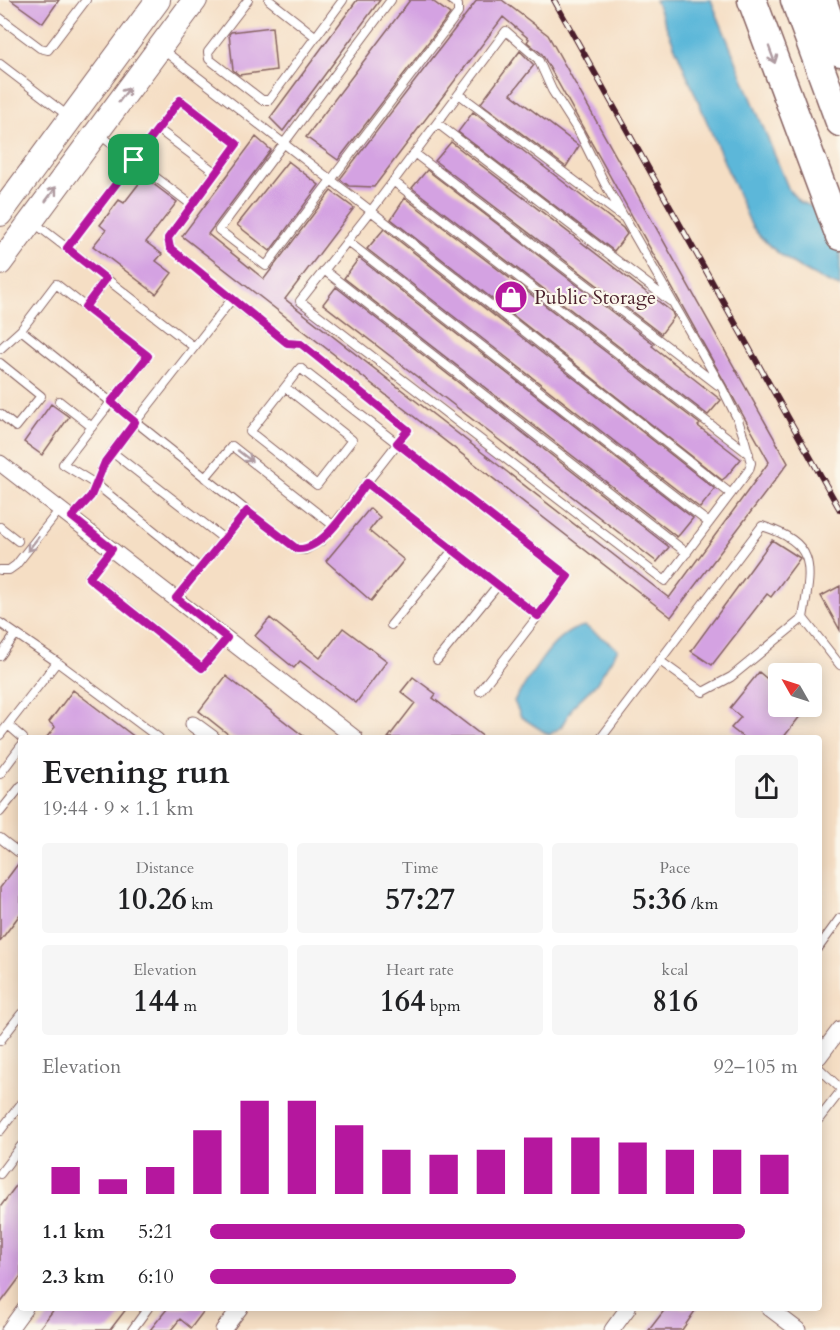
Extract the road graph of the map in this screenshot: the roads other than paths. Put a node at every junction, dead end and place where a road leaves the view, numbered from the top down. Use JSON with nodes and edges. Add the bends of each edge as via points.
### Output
{"nodes":[{"id":1,"x":86,"y":0,"type":"edge"},
{"id":2,"x":195,"y":0,"type":"edge"},
{"id":3,"x":248,"y":0,"type":"edge"},
{"id":4,"x":268,"y":0,"type":"edge"},
{"id":5,"x":343,"y":0,"type":"edge"},
{"id":6,"x":391,"y":0,"type":"edge"},
{"id":7,"x":451,"y":0,"type":"edge"},
{"id":8,"x":752,"y":0,"type":"edge"},
{"id":9,"x":795,"y":0,"type":"edge"},
{"id":10,"x":822,"y":0,"type":"edge"},
{"id":11,"x":157,"y":2,"type":"edge"},
{"id":12,"x":0,"y":18,"type":"edge"},
{"id":13,"x":316,"y":38,"type":"junction"},
{"id":14,"x":159,"y":47,"type":"junction"},
{"id":15,"x":840,"y":51,"type":"edge"},
{"id":16,"x":0,"y":64,"type":"edge"},
{"id":17,"x":459,"y":94,"type":"junction"},
{"id":18,"x":71,"y":118,"type":"junction"},
{"id":19,"x":840,"y":122,"type":"edge"},
{"id":20,"x":437,"y":123,"type":"junction"},
{"id":21,"x":158,"y":129,"type":"junction"},
{"id":22,"x":96,"y":132,"type":"junction"},
{"id":23,"x":284,"y":145,"type":"junction"},
{"id":24,"x":414,"y":153,"type":"junction"},
{"id":25,"x":77,"y":159,"type":"junction"},
{"id":26,"x":134,"y":160,"type":"junction"},
{"id":27,"x":216,"y":173,"type":"junction"},
{"id":28,"x":331,"y":180,"type":"junction"},
{"id":29,"x":393,"y":181,"type":"junction"},
{"id":30,"x":192,"y":205,"type":"junction"},
{"id":31,"x":370,"y":211,"type":"junction"},
{"id":32,"x":0,"y":214,"type":"edge"},
{"id":33,"x":31,"y":220,"type":"junction"},
{"id":34,"x":626,"y":220,"type":"junction"},
{"id":35,"x":836,"y":225,"type":"edge"},
{"id":36,"x":347,"y":241,"type":"junction"},
{"id":37,"x":67,"y":248,"type":"junction"},
{"id":38,"x":0,"y":263,"type":"edge"},
{"id":39,"x":324,"y":270,"type":"junction"},
{"id":40,"x":106,"y":279,"type":"junction"},
{"id":41,"x":232,"y":299,"type":"junction"},
{"id":42,"x":674,"y":304,"type":"junction"},
{"id":43,"x":85,"y":307,"type":"junction"},
{"id":44,"x":21,"y":330,"type":"junction"},
{"id":45,"x":194,"y":347,"type":"junction"},
{"id":46,"x":0,"y":349,"type":"edge"},
{"id":47,"x":0,"y":363,"type":"edge"},
{"id":48,"x":285,"y":387,"type":"junction"},
{"id":49,"x":722,"y":388,"type":"junction"},
{"id":50,"x":59,"y":401,"type":"dead end"},
{"id":51,"x":111,"y":402,"type":"junction"},
{"id":52,"x":0,"y":414,"type":"edge"},
{"id":53,"x":135,"y":422,"type":"junction"},
{"id":54,"x":92,"y":427,"type":"junction"},
{"id":55,"x":397,"y":443,"type":"junction"},
{"id":56,"x":112,"y":452,"type":"junction"},
{"id":57,"x":749,"y":454,"type":"junction"},
{"id":58,"x":0,"y":463,"type":"edge"},
{"id":59,"x":205,"y":478,"type":"junction"},
{"id":60,"x":367,"y":483,"type":"junction"},
{"id":61,"x":97,"y":485,"type":"junction"},
{"id":62,"x":731,"y":494,"type":"junction"},
{"id":63,"x":247,"y":511,"type":"junction"},
{"id":64,"x":66,"y":513,"type":"junction"},
{"id":65,"x":709,"y":523,"type":"junction"},
{"id":66,"x":334,"y":526,"type":"junction"},
{"id":67,"x":0,"y":527,"type":"edge"},
{"id":68,"x":224,"y":539,"type":"junction"},
{"id":69,"x":18,"y":541,"type":"dead end"},
{"id":70,"x":112,"y":549,"type":"junction"},
{"id":71,"x":453,"y":549,"type":"junction"},
{"id":72,"x":687,"y":553,"type":"junction"},
{"id":73,"x":200,"y":568,"type":"junction"},
{"id":74,"x":0,"y":570,"type":"edge"},
{"id":75,"x":498,"y":585,"type":"junction"},
{"id":76,"x":176,"y":598,"type":"junction"},
{"id":77,"x":538,"y":616,"type":"junction"},
{"id":78,"x":803,"y":618,"type":"junction"},
{"id":79,"x":0,"y":623,"type":"edge"},
{"id":80,"x":392,"y":625,"type":"dead end"},
{"id":81,"x":16,"y":634,"type":"junction"},
{"id":82,"x":227,"y":638,"type":"junction"},
{"id":83,"x":0,"y":656,"type":"edge"},
{"id":84,"x":437,"y":660,"type":"dead end"},
{"id":85,"x":57,"y":662,"type":"junction"},
{"id":86,"x":660,"y":662,"type":"junction"},
{"id":87,"x":840,"y":665,"type":"edge"},
{"id":88,"x":480,"y":691,"type":"dead end"},
{"id":89,"x":193,"y":724,"type":"dead end"},
{"id":90,"x":8,"y":725,"type":"junction"},
{"id":91,"x":0,"y":735,"type":"edge"},
{"id":92,"x":19,"y":735,"type":"edge"},
{"id":93,"x":155,"y":735,"type":"edge"},
{"id":94,"x":208,"y":735,"type":"edge"},
{"id":95,"x":351,"y":735,"type":"edge"},
{"id":96,"x":603,"y":735,"type":"edge"},
{"id":97,"x":18,"y":750,"type":"edge"},
{"id":98,"x":0,"y":774,"type":"edge"},
{"id":99,"x":18,"y":790,"type":"edge"},
{"id":100,"x":0,"y":812,"type":"edge"},
{"id":101,"x":0,"y":838,"type":"edge"},
{"id":102,"x":18,"y":852,"type":"edge"},
{"id":103,"x":840,"y":918,"type":"edge"},
{"id":104,"x":822,"y":943,"type":"edge"},
{"id":105,"x":18,"y":1018,"type":"edge"},
{"id":106,"x":840,"y":1029,"type":"edge"},
{"id":107,"x":0,"y":1041,"type":"edge"},
{"id":108,"x":822,"y":1053,"type":"edge"},
{"id":109,"x":822,"y":1071,"type":"edge"},
{"id":110,"x":840,"y":1090,"type":"edge"},
{"id":111,"x":18,"y":1108,"type":"edge"},
{"id":112,"x":822,"y":1115,"type":"edge"},
{"id":113,"x":0,"y":1131,"type":"edge"},
{"id":114,"x":18,"y":1150,"type":"edge"},
{"id":115,"x":0,"y":1174,"type":"edge"},
{"id":116,"x":23,"y":1311,"type":"edge"},
{"id":117,"x":146,"y":1311,"type":"edge"},
{"id":118,"x":238,"y":1311,"type":"edge"},
{"id":119,"x":626,"y":1311,"type":"edge"},
{"id":120,"x":773,"y":1311,"type":"edge"},
{"id":121,"x":9,"y":1330,"type":"edge"},
{"id":122,"x":132,"y":1330,"type":"edge"},
{"id":123,"x":223,"y":1330,"type":"edge"},
{"id":124,"x":612,"y":1330,"type":"edge"},
{"id":125,"x":798,"y":1330,"type":"edge"}],
"edges":[{"from":1,"to":12,"type":"lane","via":[[48,50]]},
{"from":2,"to":14,"type":"main road"},
{"from":3,"to":13,"type":"lane","via":[[208,52],[209,59],[262,100],[269,100]]},
{"from":4,"to":13,"type":"lane"},
{"from":5,"to":13,"type":"lane"},
{"from":6,"to":23,"type":"lane"},
{"from":7,"to":28,"type":"lane","via":[[458,5],[458,13]]},
{"from":8,"to":35,"type":"highway","one_way":true},
{"from":9,"to":19,"type":"highway"},
{"from":10,"to":15,"type":"highway"},
{"from":11,"to":14,"type":"main road","via":[[152,34]]},
{"from":11,"to":18,"type":"main road"},
{"from":22,"to":14,"type":"main road","one_way":true},
{"from":14,"to":23,"type":"lane"},
{"from":16,"to":18,"type":"lane"},
{"from":17,"to":20,"type":"lane"},
{"from":17,"to":34,"type":"lane"},
{"from":17,"to":34,"type":"lane","via":[[506,31],[538,59]]},
{"from":18,"to":25,"type":"main road","via":[[78,131]]},
{"from":18,"to":32,"type":"main road"},
{"from":20,"to":24,"type":"lane"},
{"from":20,"to":42,"type":"lane"},
{"from":21,"to":26,"type":"lane"},
{"from":21,"to":27,"type":"lane"},
{"from":21,"to":27,"type":"lane","via":[[180,100],[237,144]]},
{"from":22,"to":25,"type":"main road"},
{"from":22,"to":26,"type":"lane"},
{"from":23,"to":28,"type":"lane"},
{"from":23,"to":28,"type":"lane","via":[[219,230],[266,266]]},
{"from":24,"to":29,"type":"lane"},
{"from":24,"to":49,"type":"lane"},
{"from":33,"to":25,"type":"main road","one_way":true},
{"from":26,"to":30,"type":"lane"},
{"from":26,"to":37,"type":"lane"},
{"from":27,"to":30,"type":"lane"},
{"from":28,"to":31,"type":"lane"},
{"from":29,"to":31,"type":"lane"},
{"from":29,"to":57,"type":"lane"},
{"from":30,"to":41,"type":"lane","via":[[168,238],[170,248]]},
{"from":31,"to":36,"type":"lane"},
{"from":31,"to":62,"type":"lane"},
{"from":33,"to":37,"type":"lane"},
{"from":33,"to":38,"type":"main road"},
{"from":34,"to":42,"type":"lane"},
{"from":36,"to":39,"type":"lane"},
{"from":36,"to":65,"type":"lane"},
{"from":37,"to":40,"type":"lane"},
{"from":39,"to":72,"type":"lane"},
{"from":39,"to":72,"type":"lane","via":[[300,301],[665,581]]},
{"from":40,"to":43,"type":"lane"},
{"from":40,"to":45,"type":"lane"},
{"from":41,"to":45,"type":"lane"},
{"from":41,"to":55,"type":"lane","via":[[287,343],[301,344],[408,430]]},
{"from":42,"to":49,"type":"lane"},
{"from":43,"to":44,"type":"lane","via":[[56,284]]},
{"from":43,"to":51,"type":"lane","via":[[148,356]]},
{"from":44,"to":46,"type":"lane"},
{"from":44,"to":51,"type":"lane"},
{"from":45,"to":53,"type":"lane"},
{"from":47,"to":52,"type":"lane","via":[[41,396],[16,427]]},
{"from":48,"to":48,"type":"lane","via":[[250,432],[317,485],[352,440]]},
{"from":48,"to":55,"type":"lane","via":[[300,368]]},
{"from":49,"to":57,"type":"lane"},
{"from":50,"to":54,"type":"lane"},
{"from":51,"to":53,"type":"lane"},
{"from":51,"to":54,"type":"lane"},
{"from":53,"to":56,"type":"lane"},
{"from":53,"to":59,"type":"lane"},
{"from":54,"to":61,"type":"lane","via":[[63,464]]},
{"from":55,"to":60,"type":"lane"},
{"from":55,"to":77,"type":"lane","via":[[568,576]]},
{"from":56,"to":61,"type":"lane"},
{"from":56,"to":68,"type":"lane"},
{"from":57,"to":62,"type":"lane","via":[[749,470]]},
{"from":58,"to":64,"type":"street"},
{"from":59,"to":63,"type":"lane"},
{"from":59,"to":66,"type":"lane","one_way":true,"via":[[232,446]]},
{"from":60,"to":66,"type":"lane"},
{"from":60,"to":71,"type":"lane"},
{"from":61,"to":64,"type":"lane"},
{"from":61,"to":73,"type":"lane"},
{"from":62,"to":65,"type":"lane"},
{"from":63,"to":66,"type":"lane","via":[[297,549],[314,546]]},
{"from":63,"to":68,"type":"lane"},
{"from":64,"to":70,"type":"street"},
{"from":64,"to":74,"type":"lane","one_way":true,"via":[[16,565]]},
{"from":65,"to":72,"type":"lane"},
{"from":67,"to":69,"type":"lane"},
{"from":68,"to":73,"type":"lane"},
{"from":70,"to":76,"type":"street"},
{"from":70,"to":82,"type":"lane","via":[[89,578],[202,668]]},
{"from":71,"to":75,"type":"lane"},
{"from":71,"to":80,"type":"lane"},
{"from":73,"to":76,"type":"lane"},
{"from":75,"to":77,"type":"lane"},
{"from":75,"to":84,"type":"lane"},
{"from":76,"to":82,"type":"street"},
{"from":77,"to":88,"type":"lane"},
{"from":78,"to":86,"type":"lane","via":[[730,677],[703,692]]},
{"from":78,"to":86,"type":"lane","via":[[811,569],[803,548],[779,531],[762,526]]},
{"from":78,"to":87,"type":"lane"},
{"from":79,"to":81,"type":"lane"},
{"from":81,"to":83,"type":"lane"},
{"from":81,"to":85,"type":"lane"},
{"from":82,"to":95,"type":"street"},
{"from":85,"to":90,"type":"lane"},
{"from":85,"to":93,"type":"lane"},
{"from":86,"to":96,"type":"lane"},
{"from":89,"to":94,"type":"street"},
{"from":90,"to":91,"type":"lane"},
{"from":90,"to":92,"type":"lane"},
{"from":97,"to":98,"type":"lane"},
{"from":99,"to":100,"type":"lane"},
{"from":101,"to":102,"type":"lane"},
{"from":103,"to":104,"type":"lane"},
{"from":105,"to":107,"type":"lane"},
{"from":106,"to":108,"type":"street"},
{"from":109,"to":110,"type":"lane"},
{"from":110,"to":112,"type":"lane"},
{"from":111,"to":113,"type":"lane"},
{"from":114,"to":115,"type":"lane"},
{"from":116,"to":121,"type":"street"},
{"from":117,"to":122,"type":"lane"},
{"from":118,"to":123,"type":"street"},
{"from":119,"to":124,"type":"street"},
{"from":120,"to":125,"type":"street"}]}
